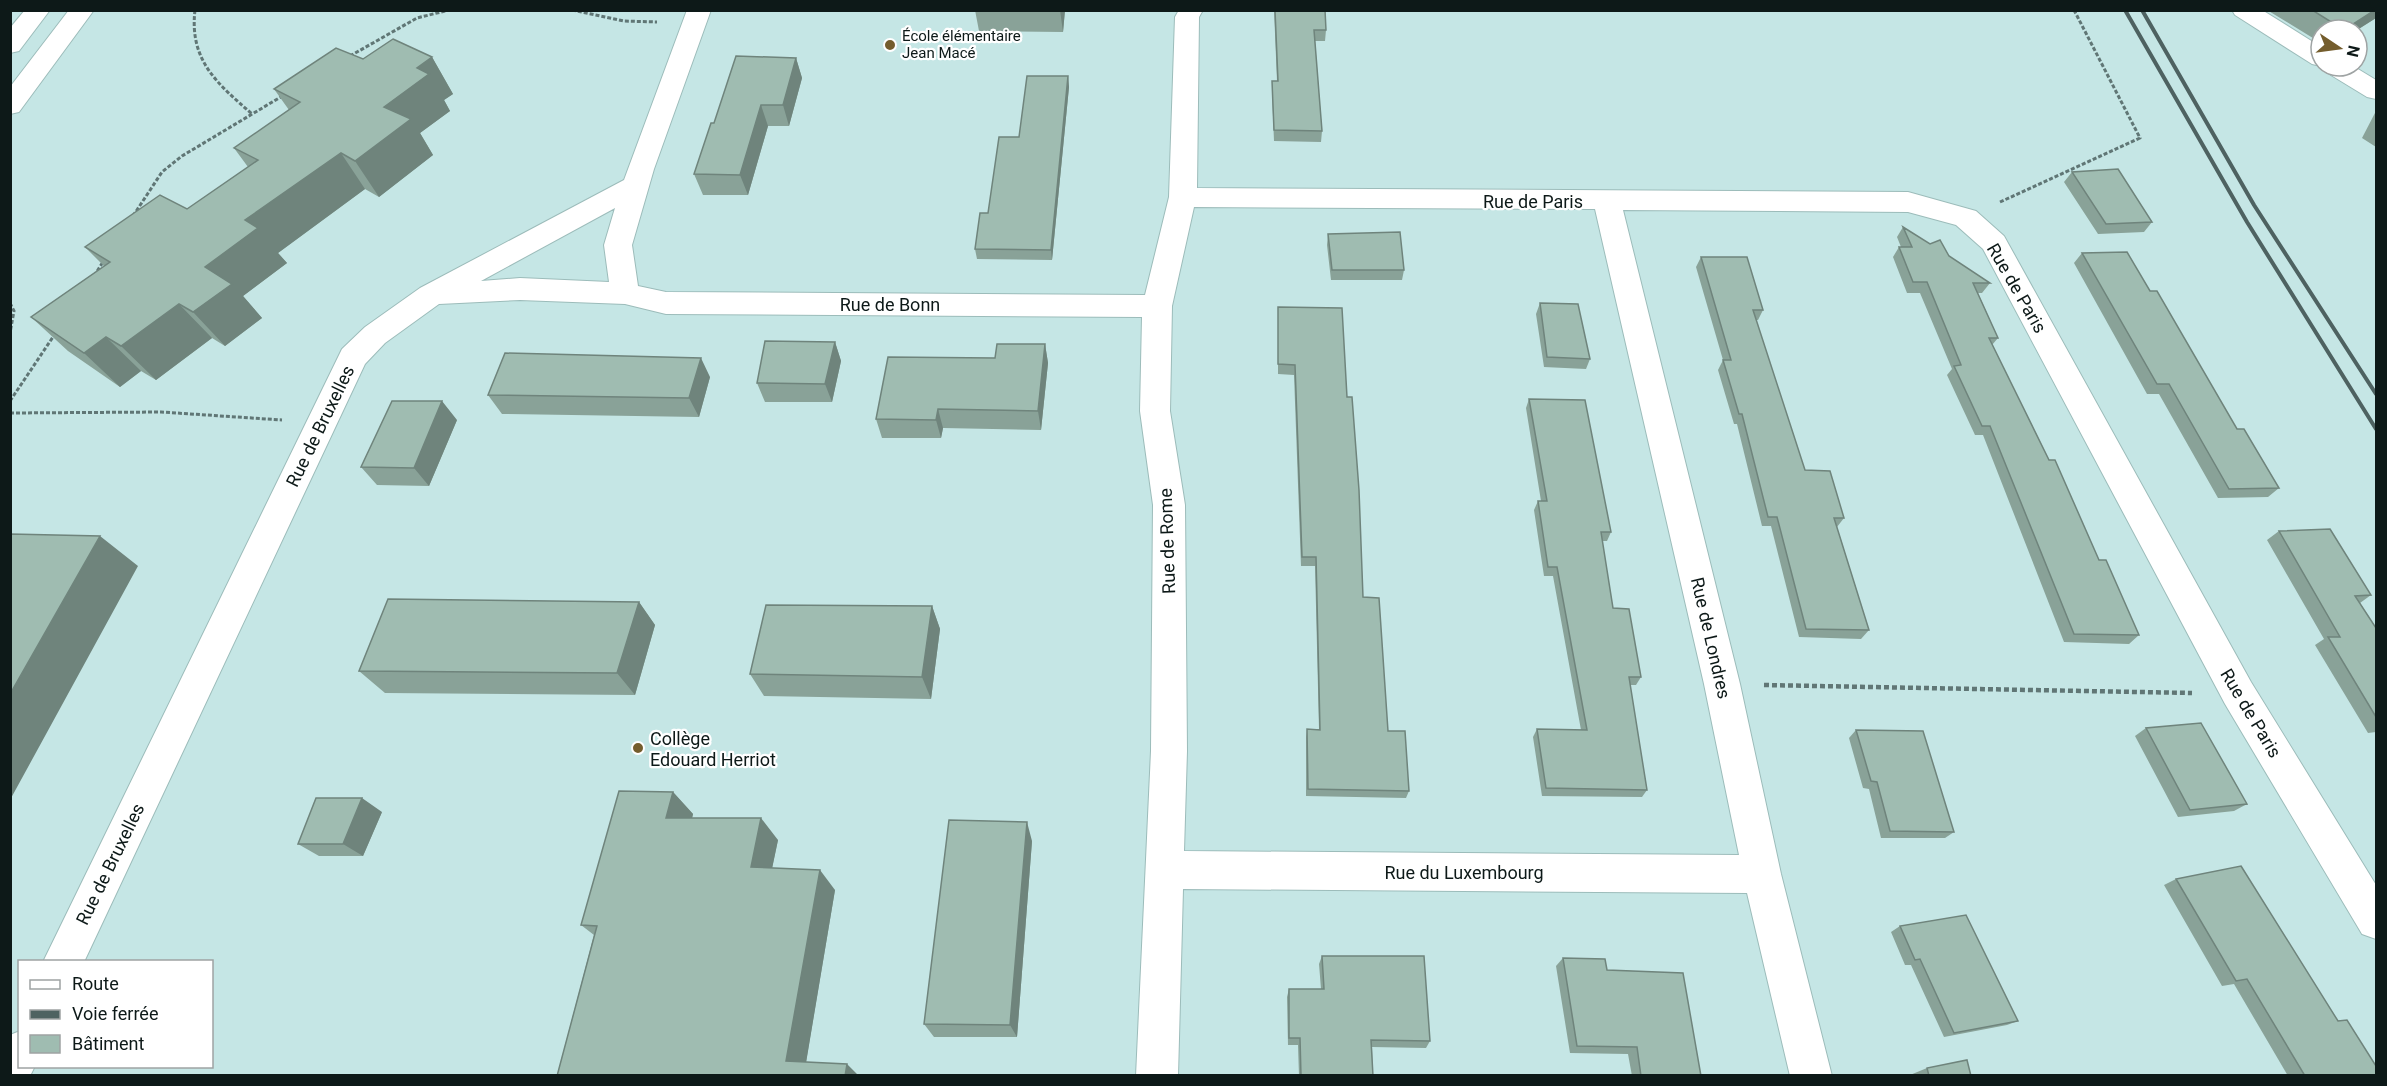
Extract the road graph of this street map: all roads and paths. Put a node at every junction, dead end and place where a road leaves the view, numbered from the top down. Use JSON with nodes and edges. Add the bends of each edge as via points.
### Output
{"nodes":[{"id":1,"x":38,"y":10,"type":"edge"},
{"id":2,"x":82,"y":10,"type":"edge"},
{"id":3,"x":195,"y":10,"type":"edge"},
{"id":4,"x":449,"y":10,"type":"edge"},
{"id":5,"x":572,"y":10,"type":"edge"},
{"id":6,"x":1191,"y":10,"type":"edge"},
{"id":7,"x":2074,"y":10,"type":"edge"},
{"id":8,"x":2244,"y":10,"type":"edge"},
{"id":9,"x":697,"y":16,"type":"edge"},
{"id":10,"x":10,"y":45,"type":"edge"},
{"id":11,"x":2309,"y":50,"type":"edge"},
{"id":12,"x":346,"y":59,"type":"edge"},
{"id":13,"x":2355,"y":78,"type":"edge"},
{"id":14,"x":2376,"y":91,"type":"edge"},
{"id":15,"x":285,"y":94,"type":"edge"},
{"id":16,"x":10,"y":106,"type":"edge"},
{"id":17,"x":252,"y":114,"type":"junction"},
{"id":18,"x":638,"y":184,"type":"junction"},
{"id":19,"x":1183,"y":197,"type":"junction"},
{"id":20,"x":1607,"y":201,"type":"junction"},
{"id":21,"x":1966,"y":218,"type":"junction"},
{"id":22,"x":129,"y":222,"type":"edge"},
{"id":23,"x":103,"y":262,"type":"edge"},
{"id":24,"x":90,"y":282,"type":"edge"},
{"id":25,"x":625,"y":293,"type":"junction"},
{"id":26,"x":430,"y":296,"type":"junction"},
{"id":27,"x":10,"y":303,"type":"edge"},
{"id":28,"x":1157,"y":306,"type":"junction"},
{"id":29,"x":57,"y":332,"type":"edge"},
{"id":30,"x":10,"y":333,"type":"edge"},
{"id":31,"x":10,"y":401,"type":"edge"},
{"id":32,"x":10,"y":413,"type":"edge"},
{"id":33,"x":322,"y":422,"type":"junction"},
{"id":34,"x":1722,"y":684,"type":"junction"},
{"id":35,"x":2238,"y":693,"type":"junction"},
{"id":36,"x":1166,"y":870,"type":"junction"},
{"id":37,"x":1762,"y":874,"type":"junction"},
{"id":38,"x":2376,"y":920,"type":"edge"},
{"id":39,"x":64,"y":960,"type":"edge"},
{"id":40,"x":18,"y":1056,"type":"edge"},
{"id":41,"x":10,"y":1070,"type":"edge"},
{"id":42,"x":1157,"y":1076,"type":"edge"},
{"id":43,"x":1811,"y":1076,"type":"edge"}],
"edges":[{"from":1,"to":10,"type":"street"},
{"from":2,"to":16,"type":"street"},
{"from":3,"to":17,"type":"path","via":[[193,21],[199,52],[215,81]]},
{"from":4,"to":12,"type":"path","via":[[417,18]]},
{"from":5,"to":9,"type":"path","via":[[624,21]]},
{"from":6,"to":19,"type":"street","name":"Rue de Rome","via":[[1187,17]]},
{"from":7,"to":21,"type":"path","via":[[2140,138]]},
{"from":8,"to":11,"type":"street"},
{"from":9,"to":18,"type":"street"},
{"from":13,"to":14,"type":"street"},
{"from":15,"to":17,"type":"path"},
{"from":17,"to":22,"type":"path","via":[[162,172]]},
{"from":18,"to":25,"type":"street","via":[[618,245]]},
{"from":18,"to":26,"type":"street","name":"Rue de Bruxelles"},
{"from":19,"to":20,"type":"street","name":"Rue de Paris"},
{"from":19,"to":28,"type":"street","name":"Rue de Rome"},
{"from":20,"to":21,"type":"street","name":"Rue de Paris","via":[[1908,202]]},
{"from":20,"to":34,"type":"street","name":"Rue de Londres"},
{"from":21,"to":35,"type":"street","name":"Rue de Paris","via":[[1994,243]]},
{"from":23,"to":24,"type":"path"},
{"from":25,"to":26,"type":"street","name":"Rue de Bonn","via":[[520,289]]},
{"from":25,"to":28,"type":"street","name":"Rue de Bonn","via":[[666,303]]},
{"from":26,"to":33,"type":"street","name":"Rue de Bruxelles","via":[[375,335],[353,357]]},
{"from":27,"to":30,"type":"path","via":[[14,311]]},
{"from":28,"to":36,"type":"street","name":"Rue de Rome","via":[[1155,411],[1169,505]]},
{"from":29,"to":31,"type":"path"},
{"from":32,"to":33,"type":"path","via":[[160,412]]},
{"from":33,"to":39,"type":"street","name":"Rue de Bruxelles"},
{"from":34,"to":35,"type":"path"},
{"from":34,"to":37,"type":"street","name":"Rue de Londres"},
{"from":35,"to":38,"type":"street","name":"Rue de Paris"},
{"from":36,"to":37,"type":"street","name":"Rue du Luxembourg"},
{"from":36,"to":42,"type":"street","name":"Rue de Rome"},
{"from":37,"to":43,"type":"street","name":"Rue de Londres"},
{"from":40,"to":41,"type":"street"}]}
